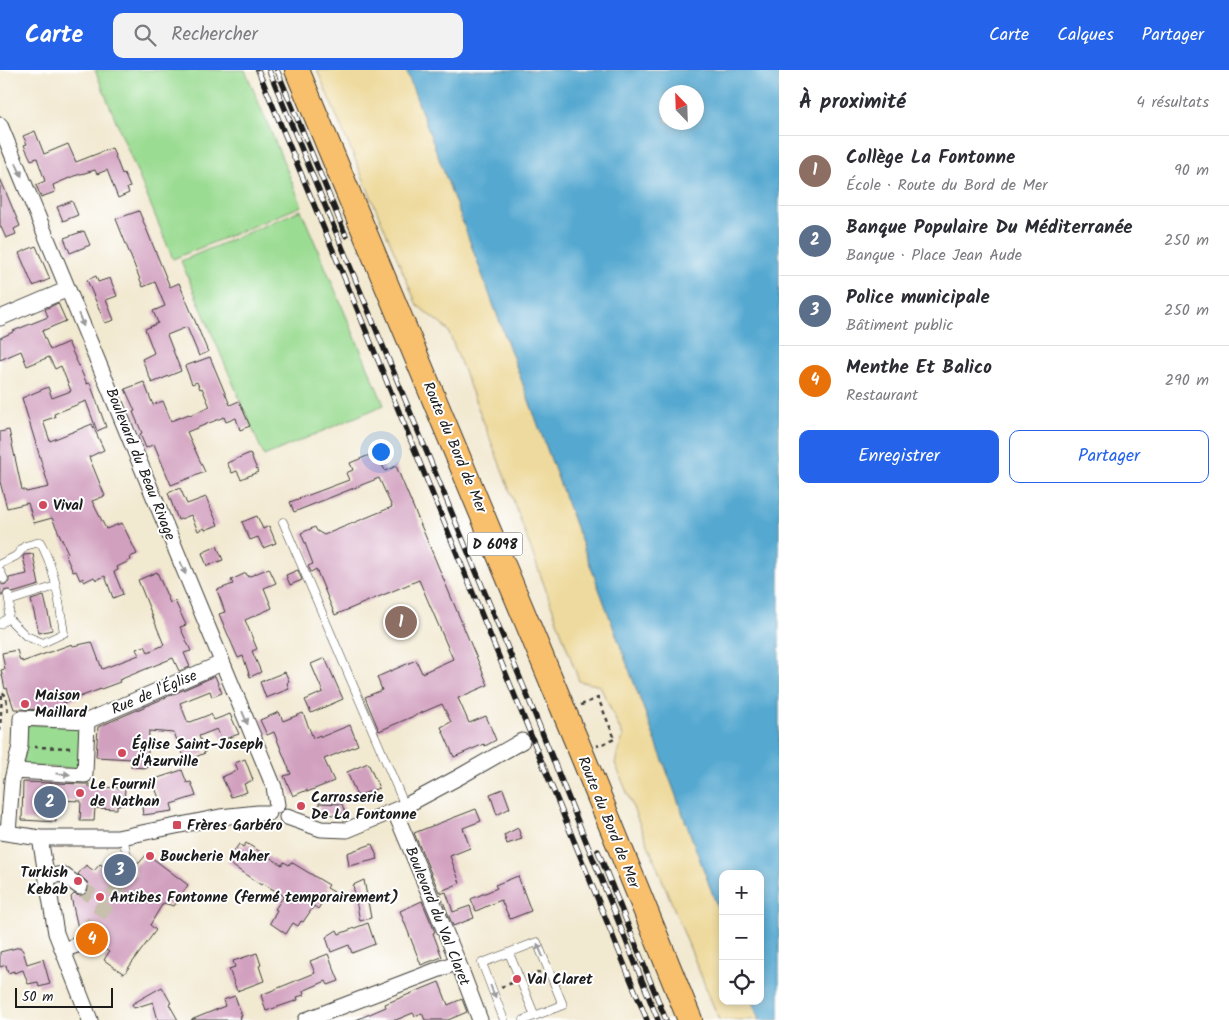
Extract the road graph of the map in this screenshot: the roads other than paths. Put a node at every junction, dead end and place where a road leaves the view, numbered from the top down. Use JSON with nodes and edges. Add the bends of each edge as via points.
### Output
{"nodes":[{"id":1,"x":298,"y":70,"type":"edge"},
{"id":2,"x":0,"y":125,"type":"edge"},
{"id":3,"x":68,"y":289,"type":"junction"},
{"id":4,"x":0,"y":318,"type":"edge"},
{"id":5,"x":283,"y":522,"type":"dead end"},
{"id":6,"x":0,"y":564,"type":"edge"},
{"id":7,"x":0,"y":571,"type":"edge"},
{"id":8,"x":4,"y":579,"type":"dead end"},
{"id":9,"x":56,"y":586,"type":"junction"},
{"id":10,"x":8,"y":618,"type":"junction"},
{"id":11,"x":0,"y":624,"type":"edge"},
{"id":12,"x":222,"y":663,"type":"junction"},
{"id":13,"x":87,"y":721,"type":"junction"},
{"id":14,"x":522,"y":741,"type":"dead end"},
{"id":15,"x":15,"y":771,"type":"junction"},
{"id":16,"x":400,"y":809,"type":"junction"},
{"id":17,"x":278,"y":812,"type":"junction"},
{"id":18,"x":4,"y":832,"type":"edge"},
{"id":19,"x":124,"y":836,"type":"junction"},
{"id":20,"x":40,"y":838,"type":"junction"},
{"id":21,"x":131,"y":871,"type":"dead end"},
{"id":22,"x":47,"y":878,"type":"junction"},
{"id":23,"x":80,"y":887,"type":"tunnel mouth"},
{"id":24,"x":85,"y":934,"type":"tunnel mouth"},
{"id":25,"x":63,"y":950,"type":"junction"},
{"id":26,"x":509,"y":953,"type":"junction"},
{"id":27,"x":458,"y":962,"type":"junction"},
{"id":28,"x":535,"y":1016,"type":"junction"},
{"id":29,"x":90,"y":1020,"type":"edge"},
{"id":30,"x":306,"y":1020,"type":"edge"},
{"id":31,"x":480,"y":1020,"type":"edge"},
{"id":32,"x":504,"y":1020,"type":"edge"},
{"id":33,"x":524,"y":1020,"type":"edge"},
{"id":34,"x":690,"y":1020,"type":"edge"}],
"edges":[{"from":1,"to":34,"type":"main road","name":"Route du Bord de Mer","number":"D 6098"},
{"from":2,"to":3,"type":"street","name":"Boulevard du Beau Rivage","one_way":true},
{"from":3,"to":4,"type":"street"},
{"from":3,"to":12,"type":"street","name":"Boulevard du Beau Rivage","one_way":true},
{"from":5,"to":16,"type":"lane"},
{"from":6,"to":9,"type":"lane","via":[[16,556],[24,546],[40,542]]},
{"from":7,"to":8,"type":"lane"},
{"from":9,"to":10,"type":"lane","via":[[8,598]]},
{"from":9,"to":10,"type":"lane","via":[[64,633],[43,643],[26,636]]},
{"from":10,"to":11,"type":"lane"},
{"from":12,"to":13,"type":"street","name":"Rue de l'Église"},
{"from":12,"to":17,"type":"street","name":"Boulevard du Beau Rivage","one_way":true,"via":[[274,787]]},
{"from":13,"to":15,"type":"street","via":[[21,718]]},
{"from":15,"to":13,"type":"street","one_way":true,"via":[[85,775]]},
{"from":14,"to":16,"type":"street"},
{"from":15,"to":18,"type":"street"},
{"from":16,"to":17,"type":"street","via":[[347,830],[321,829]]},
{"from":16,"to":27,"type":"street","name":"Boulevard du Val Claret"},
{"from":17,"to":19,"type":"street","via":[[220,817]]},
{"from":18,"to":20,"type":"street"},
{"from":19,"to":20,"type":"street"},
{"from":19,"to":21,"type":"lane"},
{"from":20,"to":22,"type":"street"},
{"from":22,"to":23,"type":"street","via":[[62,874]]},
{"from":22,"to":25,"type":"street","via":[[56,933]]},
{"from":24,"to":25,"type":"street","via":[[77,945]]},
{"from":25,"to":29,"type":"street"},
{"from":26,"to":28,"type":"lane"},
{"from":28,"to":26,"type":"lane","one_way":true,"via":[[563,1005],[537,942]]},
{"from":26,"to":32,"type":"lane","one_way":true,"via":[[482,963]]},
{"from":27,"to":30,"type":"street"},
{"from":27,"to":31,"type":"street","name":"Boulevard du Val Claret"},
{"from":28,"to":33,"type":"lane"}]}
